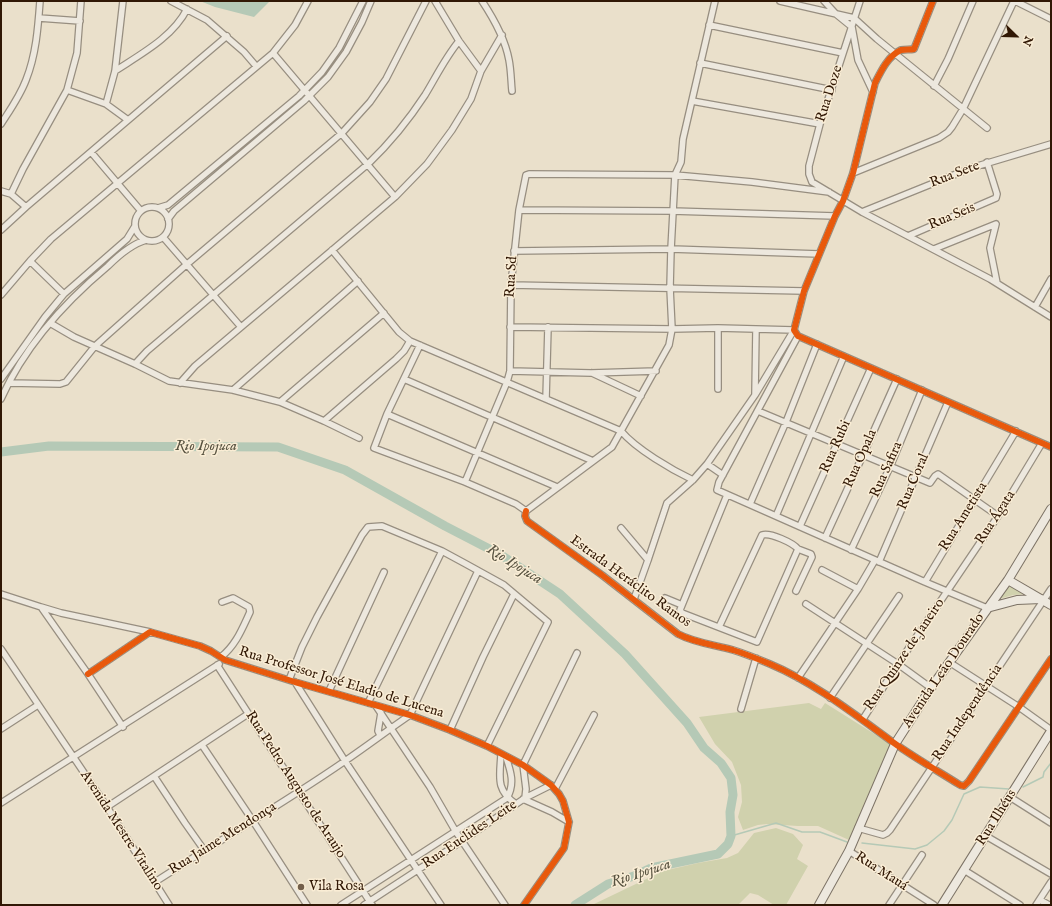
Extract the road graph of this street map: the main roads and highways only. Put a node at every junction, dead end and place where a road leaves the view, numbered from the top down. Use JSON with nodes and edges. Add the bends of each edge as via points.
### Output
{"nodes":[{"id":1,"x":1051,"y":509,"type":"edge"},
{"id":2,"x":1008,"y":580,"type":"junction"},
{"id":3,"x":1045,"y":601,"type":"edge"},
{"id":4,"x":987,"y":608,"type":"junction"},
{"id":5,"x":1051,"y":731,"type":"edge"},
{"id":6,"x":819,"y":905,"type":"edge"},
{"id":7,"x":942,"y":905,"type":"edge"}],
"edges":[{"from":1,"to":2,"type":"main road","name":"Avenida Leão Dourado"},
{"from":2,"to":3,"type":"main road"},
{"from":2,"to":4,"type":"main road","name":"Avenida Leão Dourado"},
{"from":3,"to":4,"type":"main road","via":[[1017,600]]},
{"from":4,"to":6,"type":"main road","name":"Avenida Leão Dourado","via":[[895,744],[848,851]]},
{"from":5,"to":7,"type":"main road","name":"Rua Ilhéus"}]}
